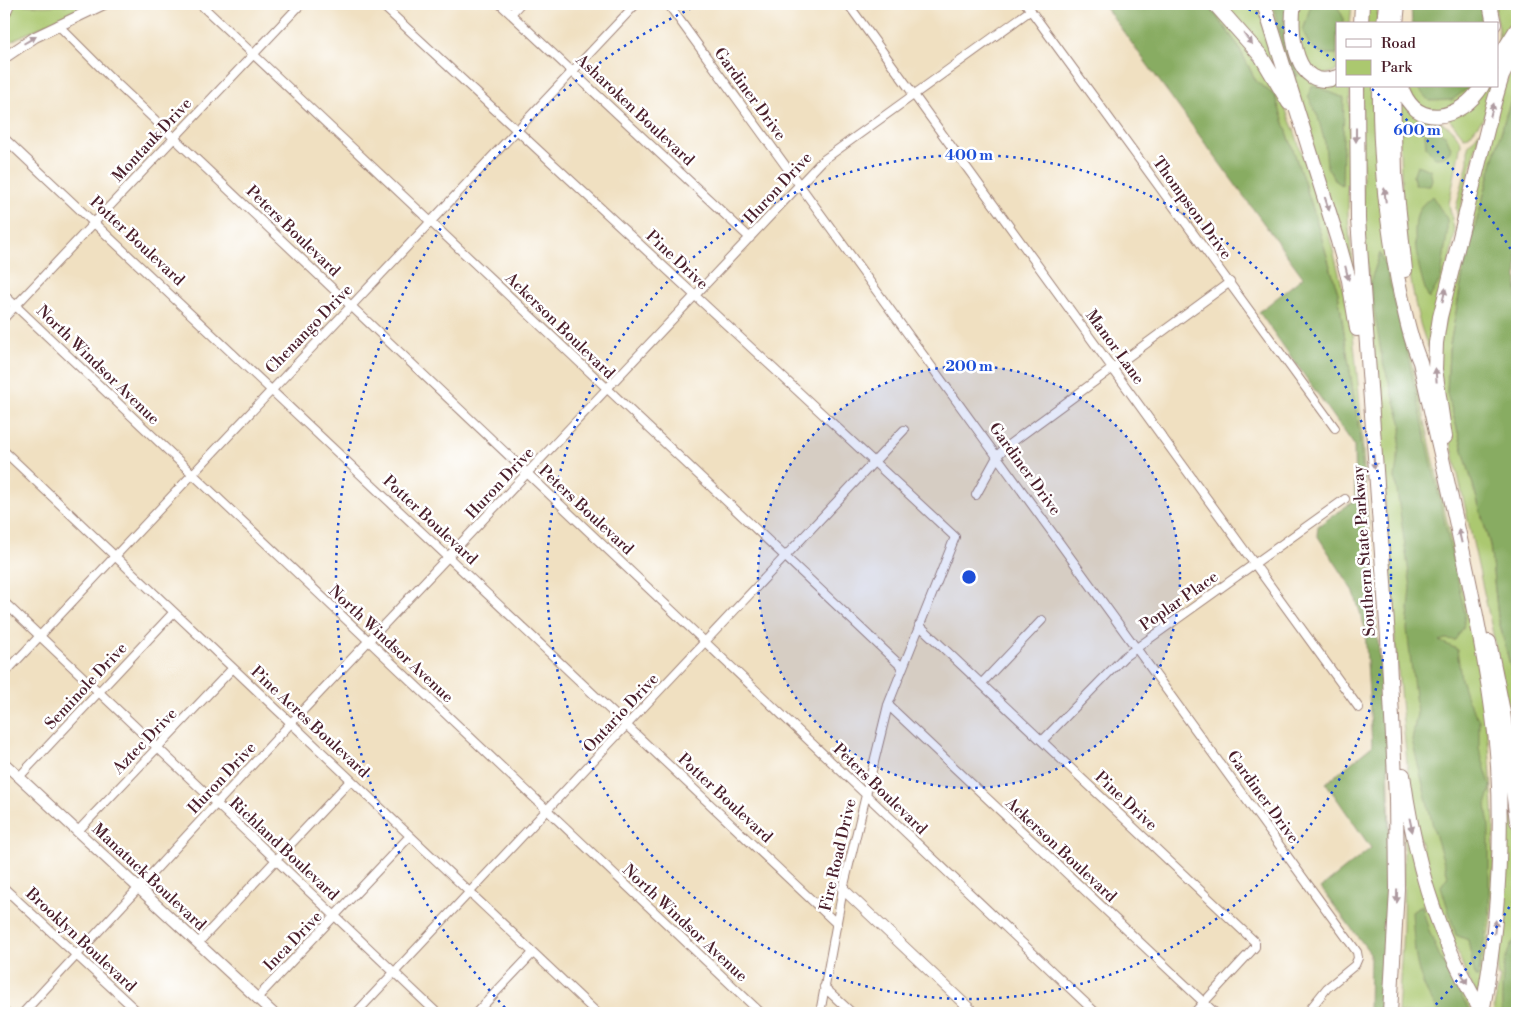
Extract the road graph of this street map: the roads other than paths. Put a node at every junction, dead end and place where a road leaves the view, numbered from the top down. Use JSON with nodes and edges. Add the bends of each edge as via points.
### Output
{"nodes":[{"id":1,"x":9,"y":4,"type":"edge"},
{"id":2,"x":104,"y":4,"type":"edge"},
{"id":3,"x":200,"y":4,"type":"edge"},
{"id":4,"x":301,"y":4,"type":"edge"},
{"id":5,"x":381,"y":4,"type":"edge"},
{"id":6,"x":500,"y":4,"type":"edge"},
{"id":7,"x":520,"y":4,"type":"edge"},
{"id":8,"x":636,"y":4,"type":"edge"},
{"id":9,"x":668,"y":4,"type":"edge"},
{"id":10,"x":848,"y":4,"type":"edge"},
{"id":11,"x":1215,"y":4,"type":"edge"},
{"id":12,"x":1264,"y":4,"type":"edge"},
{"id":13,"x":1294,"y":4,"type":"edge"},
{"id":14,"x":1386,"y":4,"type":"edge"},
{"id":15,"x":1398,"y":4,"type":"edge"},
{"id":16,"x":1490,"y":4,"type":"edge"},
{"id":17,"x":1029,"y":7,"type":"edge"},
{"id":18,"x":511,"y":14,"type":"junction"},
{"id":19,"x":4,"y":16,"type":"edge"},
{"id":20,"x":1393,"y":22,"type":"edge"},
{"id":21,"x":1393,"y":22,"type":"edge"},
{"id":22,"x":1494,"y":22,"type":"edge"},
{"id":23,"x":58,"y":25,"type":"junction"},
{"id":24,"x":1517,"y":29,"type":"edge"},
{"id":25,"x":1517,"y":46,"type":"edge"},
{"id":26,"x":253,"y":54,"type":"junction"},
{"id":27,"x":4,"y":58,"type":"edge"},
{"id":28,"x":1498,"y":59,"type":"edge"},
{"id":29,"x":572,"y":71,"type":"junction"},
{"id":30,"x":1336,"y":77,"type":"edge"},
{"id":31,"x":1358,"y":88,"type":"edge"},
{"id":32,"x":1380,"y":88,"type":"edge"},
{"id":33,"x":1393,"y":88,"type":"edge"},
{"id":34,"x":1402,"y":88,"type":"edge"},
{"id":35,"x":1480,"y":88,"type":"edge"},
{"id":36,"x":913,"y":95,"type":"junction"},
{"id":37,"x":516,"y":130,"type":"junction"},
{"id":38,"x":174,"y":136,"type":"junction"},
{"id":39,"x":4,"y":138,"type":"edge"},
{"id":40,"x":1315,"y":168,"type":"junction"},
{"id":41,"x":800,"y":184,"type":"junction"},
{"id":42,"x":430,"y":220,"type":"junction"},
{"id":43,"x":94,"y":221,"type":"junction"},
{"id":44,"x":750,"y":238,"type":"junction"},
{"id":45,"x":1230,"y":282,"type":"junction"},
{"id":46,"x":4,"y":294,"type":"edge"},
{"id":47,"x":696,"y":296,"type":"junction"},
{"id":48,"x":16,"y":306,"type":"junction"},
{"id":49,"x":351,"y":306,"type":"junction"},
{"id":50,"x":4,"y":318,"type":"edge"},
{"id":51,"x":1420,"y":362,"type":"junction"},
{"id":52,"x":1113,"y":367,"type":"junction"},
{"id":53,"x":271,"y":389,"type":"junction"},
{"id":54,"x":607,"y":390,"type":"junction"},
{"id":55,"x":1371,"y":414,"type":"junction"},
{"id":56,"x":1335,"y":428,"type":"dead end"},
{"id":57,"x":904,"y":430,"type":"dead end"},
{"id":58,"x":4,"y":451,"type":"edge"},
{"id":59,"x":998,"y":454,"type":"junction"},
{"id":60,"x":874,"y":461,"type":"junction"},
{"id":61,"x":192,"y":474,"type":"junction"},
{"id":62,"x":528,"y":474,"type":"junction"},
{"id":63,"x":1450,"y":493,"type":"junction"},
{"id":64,"x":976,"y":494,"type":"dead end"},
{"id":65,"x":1345,"y":498,"type":"dead end"},
{"id":66,"x":955,"y":538,"type":"joint"},
{"id":67,"x":114,"y":556,"type":"junction"},
{"id":68,"x":785,"y":556,"type":"junction"},
{"id":69,"x":448,"y":558,"type":"junction"},
{"id":70,"x":1256,"y":564,"type":"junction"},
{"id":71,"x":1469,"y":580,"type":"junction"},
{"id":72,"x":4,"y":602,"type":"edge"},
{"id":73,"x":173,"y":613,"type":"junction"},
{"id":74,"x":1042,"y":620,"type":"dead end"},
{"id":75,"x":919,"y":625,"type":"junction"},
{"id":76,"x":40,"y":636,"type":"junction"},
{"id":77,"x":1388,"y":638,"type":"junction"},
{"id":78,"x":369,"y":642,"type":"junction"},
{"id":79,"x":706,"y":642,"type":"junction"},
{"id":80,"x":1137,"y":648,"type":"junction"},
{"id":81,"x":902,"y":667,"type":"junction"},
{"id":82,"x":233,"y":668,"type":"junction"},
{"id":83,"x":4,"y":674,"type":"edge"},
{"id":84,"x":982,"y":683,"type":"junction"},
{"id":85,"x":99,"y":692,"type":"junction"},
{"id":86,"x":888,"y":705,"type":"junction"},
{"id":87,"x":1359,"y":708,"type":"dead end"},
{"id":88,"x":291,"y":723,"type":"junction"},
{"id":89,"x":626,"y":726,"type":"junction"},
{"id":90,"x":1042,"y":741,"type":"junction"},
{"id":91,"x":157,"y":748,"type":"junction"},
{"id":92,"x":4,"y":763,"type":"edge"},
{"id":93,"x":19,"y":777,"type":"junction"},
{"id":94,"x":351,"y":780,"type":"junction"},
{"id":95,"x":866,"y":794,"type":"junction"},
{"id":96,"x":216,"y":804,"type":"junction"},
{"id":97,"x":548,"y":811,"type":"junction"},
{"id":98,"x":1517,"y":821,"type":"edge"},
{"id":99,"x":77,"y":832,"type":"junction"},
{"id":100,"x":410,"y":836,"type":"junction"},
{"id":101,"x":276,"y":860,"type":"junction"},
{"id":102,"x":4,"y":888,"type":"edge"},
{"id":103,"x":138,"y":888,"type":"junction"},
{"id":104,"x":843,"y":889,"type":"junction"},
{"id":105,"x":470,"y":893,"type":"junction"},
{"id":106,"x":336,"y":916,"type":"junction"},
{"id":107,"x":837,"y":924,"type":"junction"},
{"id":108,"x":198,"y":943,"type":"junction"},
{"id":109,"x":533,"y":953,"type":"junction"},
{"id":110,"x":77,"y":954,"type":"junction"},
{"id":111,"x":394,"y":972,"type":"junction"},
{"id":112,"x":824,"y":987,"type":"junction"},
{"id":113,"x":257,"y":998,"type":"junction"},
{"id":114,"x":1204,"y":1002,"type":"junction"},
{"id":115,"x":22,"y":1013,"type":"edge"},
{"id":116,"x":140,"y":1013,"type":"edge"},
{"id":117,"x":273,"y":1013,"type":"edge"},
{"id":118,"x":356,"y":1013,"type":"edge"},
{"id":119,"x":437,"y":1013,"type":"edge"},
{"id":120,"x":476,"y":1013,"type":"edge"},
{"id":121,"x":596,"y":1013,"type":"edge"},
{"id":122,"x":761,"y":1013,"type":"edge"},
{"id":123,"x":820,"y":1013,"type":"edge"},
{"id":124,"x":852,"y":1013,"type":"edge"},
{"id":125,"x":974,"y":1013,"type":"edge"},
{"id":126,"x":1096,"y":1013,"type":"edge"},
{"id":127,"x":1194,"y":1013,"type":"edge"},
{"id":128,"x":1215,"y":1013,"type":"edge"},
{"id":129,"x":1307,"y":1013,"type":"edge"},
{"id":130,"x":1390,"y":1013,"type":"edge"},
{"id":131,"x":1482,"y":1013,"type":"edge"}],
"edges":[{"from":1,"to":19,"type":"street"},
{"from":2,"to":23,"type":"street"},
{"from":3,"to":26,"type":"street","name":"Ackerson Boulevard"},
{"from":4,"to":26,"type":"street","name":"Montauk Drive"},
{"from":5,"to":37,"type":"street","name":"Pine Drive"},
{"from":6,"to":18,"type":"street","name":"Asharoken Boulevard"},
{"from":7,"to":18,"type":"street"},
{"from":8,"to":29,"type":"street","name":"Chenango Drive"},
{"from":9,"to":41,"type":"street","name":"Gardiner Drive"},
{"from":10,"to":36,"type":"street","name":"Manor Lane"},
{"from":11,"to":40,"type":"highway","one_way":true,"via":[[1248,39],[1277,80]]},
{"from":12,"to":40,"type":"highway"},
{"from":13,"to":30,"type":"highway","via":[[1292,34],[1301,66],[1319,79]]},
{"from":14,"to":20,"type":"highway"},
{"from":15,"to":21,"type":"highway"},
{"from":16,"to":22,"type":"highway"},
{"from":17,"to":36,"type":"street","name":"Huron Drive"},
{"from":17,"to":45,"type":"street","name":"Thompson Drive"},
{"from":18,"to":29,"type":"street","name":"Asharoken Boulevard"},
{"from":27,"to":23,"type":"street","one_way":true},
{"from":23,"to":38,"type":"street","name":"Peters Boulevard"},
{"from":24,"to":28,"type":"highway"},
{"from":63,"to":25,"type":"highway","one_way":true,"via":[[1435,369],[1438,326],[1494,100]]},
{"from":26,"to":38,"type":"street","name":"Montauk Drive"},
{"from":26,"to":42,"type":"street","name":"Ackerson Boulevard"},
{"from":29,"to":37,"type":"street","name":"Chenango Drive"},
{"from":29,"to":44,"type":"street","name":"Asharoken Boulevard"},
{"from":31,"to":55,"type":"highway","name":"Southern State Parkway","one_way":true,"via":[[1358,210]]},
{"from":51,"to":32,"type":"highway","one_way":true,"via":[[1412,343],[1389,225]]},
{"from":33,"to":51,"type":"highway","via":[[1398,212]]},
{"from":34,"to":35,"type":"highway","via":[[1414,107],[1439,116],[1464,108]]},
{"from":36,"to":41,"type":"street","name":"Huron Drive","via":[[822,161]]},
{"from":36,"to":52,"type":"street","name":"Manor Lane"},
{"from":37,"to":42,"type":"street","name":"Chenango Drive"},
{"from":37,"to":47,"type":"street","name":"Pine Drive"},
{"from":38,"to":43,"type":"street","name":"Montauk Drive"},
{"from":38,"to":49,"type":"street","name":"Peters Boulevard"},
{"from":39,"to":43,"type":"street","name":"Potter Boulevard"},
{"from":40,"to":55,"type":"highway","one_way":true,"via":[[1348,280]]},
{"from":41,"to":44,"type":"street","name":"Huron Drive"},
{"from":41,"to":59,"type":"street","name":"Gardiner Drive"},
{"from":42,"to":49,"type":"street","name":"Chenango Drive"},
{"from":42,"to":54,"type":"street","name":"Ackerson Boulevard"},
{"from":43,"to":48,"type":"street","name":"Montauk Drive"},
{"from":43,"to":53,"type":"street","name":"Potter Boulevard"},
{"from":44,"to":47,"type":"street","name":"Huron Drive"},
{"from":45,"to":52,"type":"street"},
{"from":45,"to":56,"type":"street","name":"Thompson Drive"},
{"from":46,"to":48,"type":"street","name":"North Windsor Avenue"},
{"from":47,"to":54,"type":"street","name":"Huron Drive"},
{"from":47,"to":60,"type":"street","name":"Pine Drive"},
{"from":48,"to":50,"type":"street","name":"Montauk Drive"},
{"from":48,"to":61,"type":"street","name":"North Windsor Avenue"},
{"from":49,"to":53,"type":"street","name":"Chenango Drive"},
{"from":49,"to":62,"type":"street","name":"Peters Boulevard"},
{"from":51,"to":63,"type":"highway"},
{"from":52,"to":59,"type":"street"},
{"from":52,"to":70,"type":"street","name":"Manor Lane"},
{"from":53,"to":61,"type":"street","name":"Chenango Drive"},
{"from":53,"to":69,"type":"street","name":"Potter Boulevard"},
{"from":54,"to":62,"type":"street","name":"Huron Drive"},
{"from":54,"to":68,"type":"street","name":"Ackerson Boulevard"},
{"from":55,"to":77,"type":"highway","name":"Southern State Parkway","one_way":true},
{"from":57,"to":60,"type":"street","name":"Ontario Drive"},
{"from":58,"to":67,"type":"street","name":"Pine Acres Boulevard"},
{"from":59,"to":64,"type":"street"},
{"from":59,"to":80,"type":"street","name":"Gardiner Drive"},
{"from":60,"to":66,"type":"street","name":"Pine Drive"},
{"from":60,"to":68,"type":"street","name":"Ontario Drive"},
{"from":61,"to":67,"type":"street","name":"Chenango Drive"},
{"from":61,"to":78,"type":"street","name":"North Windsor Avenue"},
{"from":62,"to":69,"type":"street","name":"Huron Drive"},
{"from":62,"to":79,"type":"street","name":"Peters Boulevard"},
{"from":71,"to":63,"type":"highway","one_way":true},
{"from":65,"to":70,"type":"street","name":"Poplar Place"},
{"from":66,"to":75,"type":"street","name":"Fire Road Drive"},
{"from":67,"to":73,"type":"street","name":"Pine Acres Boulevard"},
{"from":67,"to":76,"type":"street","name":"Chenango Drive"},
{"from":68,"to":79,"type":"street","name":"Ontario Drive"},
{"from":68,"to":81,"type":"street","name":"Ackerson Boulevard"},
{"from":69,"to":78,"type":"street","name":"Huron Drive"},
{"from":69,"to":89,"type":"street","name":"Potter Boulevard"},
{"from":70,"to":80,"type":"street","name":"Poplar Place"},
{"from":70,"to":87,"type":"street","name":"Manor Lane"},
{"from":71,"to":98,"type":"highway","via":[[1494,661]]},
{"from":131,"to":71,"type":"highway","one_way":true,"via":[[1489,976],[1498,878],[1498,767],[1490,696]]},
{"from":72,"to":76,"type":"street","name":"Richland Boulevard"},
{"from":73,"to":82,"type":"street","name":"Pine Acres Boulevard"},
{"from":73,"to":85,"type":"street","name":"Seminole Drive"},
{"from":74,"to":84,"type":"street"},
{"from":75,"to":81,"type":"street","name":"Fire Road Drive"},
{"from":75,"to":84,"type":"street","name":"Pine Drive"},
{"from":76,"to":83,"type":"street","name":"Chenango Drive"},
{"from":76,"to":85,"type":"street","name":"Richland Boulevard"},
{"from":77,"to":130,"type":"highway","name":"Southern State Parkway","one_way":true,"via":[[1397,889]]},
{"from":77,"to":131,"type":"highway","one_way":true,"via":[[1406,798],[1418,857],[1449,949]]},
{"from":78,"to":88,"type":"street","name":"Huron Drive"},
{"from":78,"to":97,"type":"street","name":"North Windsor Avenue"},
{"from":79,"to":89,"type":"street","name":"Ontario Drive"},
{"from":79,"to":95,"type":"street","name":"Peters Boulevard"},
{"from":80,"to":90,"type":"street","name":"Poplar Place","via":[[1091,688]]},
{"from":80,"to":129,"type":"street","name":"Gardiner Drive","via":[[1357,952],[1355,965],[1327,988]]},
{"from":81,"to":86,"type":"street","name":"Fire Road Drive"},
{"from":82,"to":88,"type":"street","name":"Pine Acres Boulevard"},
{"from":82,"to":91,"type":"street","name":"Aztec Drive"},
{"from":84,"to":90,"type":"street","name":"Pine Drive"},
{"from":85,"to":91,"type":"street","name":"Richland Boulevard"},
{"from":85,"to":93,"type":"street","name":"Seminole Drive"},
{"from":86,"to":95,"type":"street","name":"Fire Road Drive"},
{"from":86,"to":114,"type":"street","name":"Ackerson Boulevard"},
{"from":88,"to":94,"type":"street","name":"Pine Acres Boulevard"},
{"from":88,"to":96,"type":"street","name":"Huron Drive"},
{"from":89,"to":97,"type":"street","name":"Ontario Drive"},
{"from":89,"to":107,"type":"street","name":"Potter Boulevard"},
{"from":90,"to":114,"type":"street","name":"Pine Drive","via":[[1255,942],[1255,946]]},
{"from":91,"to":96,"type":"street","name":"Richland Boulevard"},
{"from":91,"to":99,"type":"street","name":"Aztec Drive"},
{"from":92,"to":93,"type":"street","name":"Manatuck Boulevard"},
{"from":93,"to":99,"type":"street","name":"Manatuck Boulevard"},
{"from":94,"to":100,"type":"street","name":"Pine Acres Boulevard"},
{"from":94,"to":101,"type":"street"},
{"from":95,"to":104,"type":"street","name":"Fire Road Drive"},
{"from":95,"to":126,"type":"street","name":"Peters Boulevard"},
{"from":96,"to":101,"type":"street","name":"Richland Boulevard"},
{"from":96,"to":103,"type":"street","name":"Huron Drive"},
{"from":97,"to":105,"type":"street","name":"Ontario Drive"},
{"from":97,"to":122,"type":"street","name":"North Windsor Avenue"},
{"from":99,"to":103,"type":"street","name":"Manatuck Boulevard"},
{"from":100,"to":105,"type":"street","name":"Pine Acres Boulevard"},
{"from":100,"to":106,"type":"street","name":"Inca Drive"},
{"from":101,"to":106,"type":"street","name":"Richland Boulevard"},
{"from":101,"to":108,"type":"street"},
{"from":102,"to":110,"type":"street","name":"Brooklyn Boulevard"},
{"from":103,"to":108,"type":"street","name":"Manatuck Boulevard"},
{"from":103,"to":110,"type":"street","name":"Huron Drive"},
{"from":104,"to":107,"type":"street","name":"Fire Road Drive"},
{"from":104,"to":125,"type":"street"},
{"from":105,"to":109,"type":"street","name":"Pine Acres Boulevard"},
{"from":105,"to":111,"type":"street","name":"Ontario Drive"},
{"from":106,"to":111,"type":"street","name":"Richland Boulevard"},
{"from":106,"to":113,"type":"street","name":"Inca Drive"},
{"from":107,"to":112,"type":"street","name":"Fire Road Drive"},
{"from":108,"to":113,"type":"street","name":"Manatuck Boulevard"},
{"from":109,"to":120,"type":"street"},
{"from":109,"to":121,"type":"street","name":"Pine Acres Boulevard"},
{"from":110,"to":115,"type":"street","name":"Huron Drive"},
{"from":110,"to":116,"type":"street","name":"Brooklyn Boulevard"},
{"from":111,"to":118,"type":"street","name":"Ontario Drive"},
{"from":111,"to":119,"type":"street","name":"Richland Boulevard"},
{"from":112,"to":123,"type":"street","name":"Fire Road Drive"},
{"from":112,"to":124,"type":"street"},
{"from":113,"to":117,"type":"street","name":"Manatuck Boulevard"},
{"from":114,"to":127,"type":"street"},
{"from":114,"to":128,"type":"street","name":"Ackerson Boulevard"}]}
